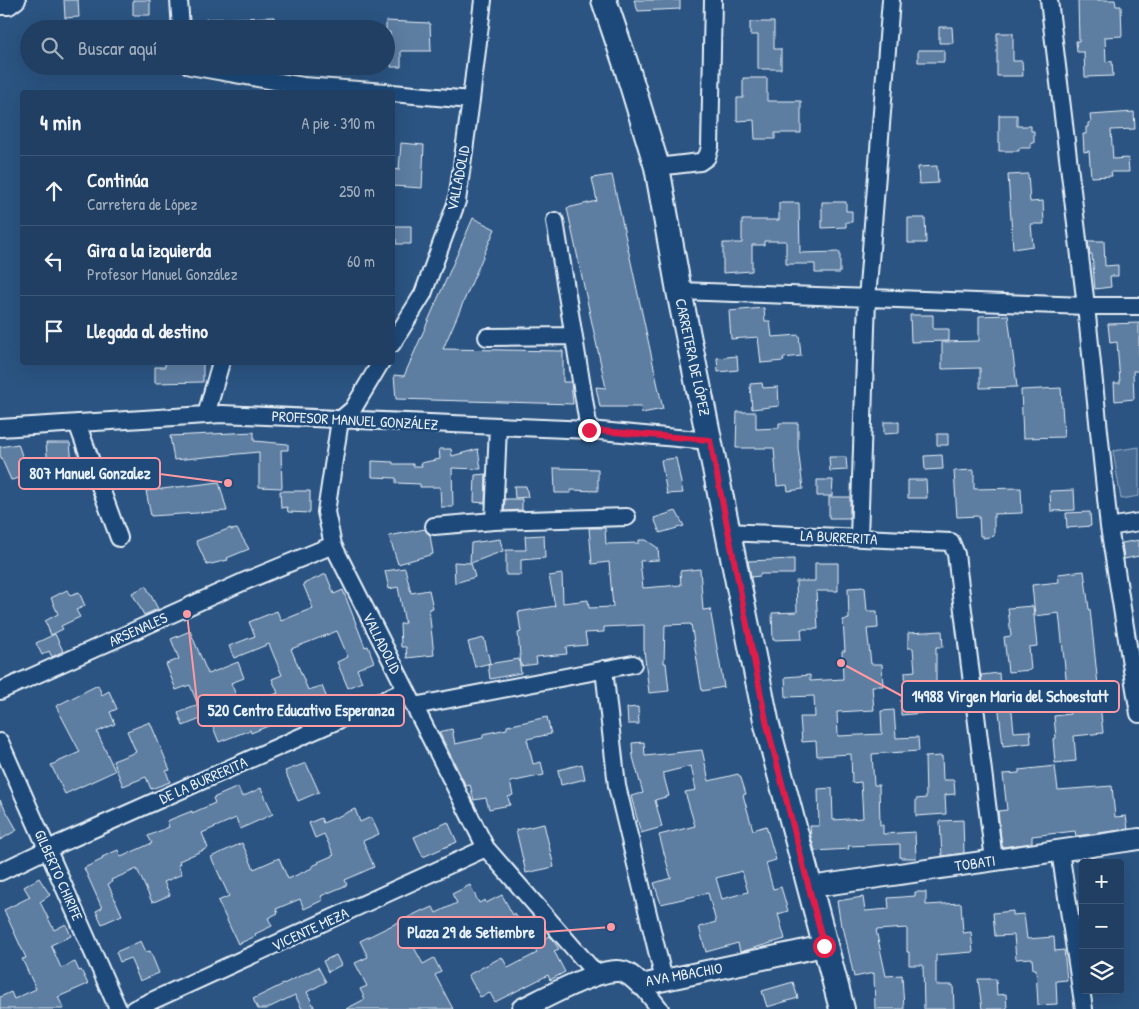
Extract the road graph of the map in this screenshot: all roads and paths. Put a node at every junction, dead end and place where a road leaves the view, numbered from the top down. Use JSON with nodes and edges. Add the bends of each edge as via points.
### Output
{"nodes":[{"id":1,"x":17,"y":0,"type":"edge"},
{"id":2,"x":179,"y":0,"type":"edge"},
{"id":3,"x":483,"y":0,"type":"edge"},
{"id":4,"x":604,"y":0,"type":"edge"},
{"id":5,"x":713,"y":0,"type":"edge"},
{"id":6,"x":891,"y":0,"type":"edge"},
{"id":7,"x":1049,"y":0,"type":"edge"},
{"id":8,"x":0,"y":6,"type":"edge"},
{"id":9,"x":180,"y":20,"type":"edge"},
{"id":10,"x":234,"y":75,"type":"edge"},
{"id":11,"x":302,"y":89,"type":"edge"},
{"id":12,"x":330,"y":90,"type":"edge"},
{"id":13,"x":395,"y":93,"type":"edge"},
{"id":14,"x":471,"y":100,"type":"junction"},
{"id":15,"x":657,"y":167,"type":"junction"},
{"id":16,"x":555,"y":221,"type":"dead end"},
{"id":17,"x":679,"y":291,"type":"junction"},
{"id":18,"x":868,"y":299,"type":"junction"},
{"id":19,"x":1086,"y":306,"type":"junction"},
{"id":20,"x":1139,"y":306,"type":"edge"},
{"id":21,"x":574,"y":336,"type":"junction"},
{"id":22,"x":487,"y":337,"type":"dead end"},
{"id":23,"x":395,"y":339,"type":"edge"},
{"id":24,"x":220,"y":365,"type":"edge"},
{"id":25,"x":379,"y":365,"type":"edge"},
{"id":26,"x":206,"y":415,"type":"junction"},
{"id":27,"x":340,"y":420,"type":"junction"},
{"id":28,"x":77,"y":423,"type":"junction"},
{"id":29,"x":498,"y":426,"type":"junction"},
{"id":30,"x":0,"y":428,"type":"edge"},
{"id":31,"x":589,"y":430,"type":"junction"},
{"id":32,"x":710,"y":440,"type":"junction"},
{"id":33,"x":627,"y":517,"type":"dead end"},
{"id":34,"x":494,"y":521,"type":"junction"},
{"id":35,"x":1139,"y":522,"type":"edge"},
{"id":36,"x":434,"y":526,"type":"dead end"},
{"id":37,"x":1109,"y":527,"type":"junction"},
{"id":38,"x":727,"y":532,"type":"junction"},
{"id":39,"x":119,"y":538,"type":"dead end"},
{"id":40,"x":859,"y":538,"type":"junction"},
{"id":41,"x":333,"y":545,"type":"junction"},
{"id":42,"x":633,"y":664,"type":"dead end"},
{"id":43,"x":604,"y":669,"type":"junction"},
{"id":44,"x":1137,"y":686,"type":"edge"},
{"id":45,"x":406,"y":690,"type":"junction"},
{"id":46,"x":0,"y":691,"type":"edge"},
{"id":47,"x":414,"y":706,"type":"junction"},
{"id":48,"x":1139,"y":714,"type":"edge"},
{"id":49,"x":0,"y":742,"type":"edge"},
{"id":50,"x":1139,"y":839,"type":"edge"},
{"id":51,"x":486,"y":848,"type":"junction"},
{"id":52,"x":48,"y":849,"type":"junction"},
{"id":53,"x":1060,"y":852,"type":"junction"},
{"id":54,"x":994,"y":860,"type":"junction"},
{"id":55,"x":0,"y":872,"type":"edge"},
{"id":56,"x":810,"y":887,"type":"junction"},
{"id":57,"x":824,"y":946,"type":"junction"},
{"id":58,"x":597,"y":975,"type":"junction"},
{"id":59,"x":664,"y":980,"type":"junction"},
{"id":60,"x":641,"y":985,"type":"junction"},
{"id":61,"x":118,"y":1009,"type":"edge"},
{"id":62,"x":134,"y":1009,"type":"edge"},
{"id":63,"x":522,"y":1009,"type":"edge"},
{"id":64,"x":660,"y":1009,"type":"edge"},
{"id":65,"x":842,"y":1009,"type":"edge"},
{"id":66,"x":1084,"y":1009,"type":"edge"}],
"edges":[{"from":1,"to":8,"type":"street","via":[[9,6]]},
{"from":2,"to":9,"type":"street"},
{"from":3,"to":14,"type":"street","name":"VALLADOLID"},
{"from":4,"to":15,"type":"main road","name":"CARRETERA DE LÓPEZ"},
{"from":5,"to":15,"type":"street","via":[[710,147],[707,157],[700,162]]},
{"from":6,"to":18,"type":"street"},
{"from":7,"to":19,"type":"street"},
{"from":10,"to":11,"type":"street"},
{"from":11,"to":12,"type":"street"},
{"from":13,"to":14,"type":"street"},
{"from":14,"to":23,"type":"street","name":"VALLADOLID","via":[[457,201],[423,294]]},
{"from":15,"to":17,"type":"main road","name":"CARRETERA DE LÓPEZ"},
{"from":16,"to":21,"type":"street"},
{"from":17,"to":18,"type":"street"},
{"from":17,"to":32,"type":"main road","name":"CARRETERA DE LÓPEZ"},
{"from":18,"to":19,"type":"street"},
{"from":18,"to":40,"type":"street"},
{"from":19,"to":20,"type":"street"},
{"from":19,"to":37,"type":"street"},
{"from":21,"to":22,"type":"street"},
{"from":21,"to":31,"type":"street"},
{"from":24,"to":26,"type":"street"},
{"from":25,"to":27,"type":"street","via":[[353,409]]},
{"from":26,"to":27,"type":"street","name":"PROFESOR MANUEL GONZÁLEZ"},
{"from":26,"to":28,"type":"street","name":"PROFESOR MANUEL GONZÁLEZ"},
{"from":27,"to":29,"type":"street","name":"PROFESOR MANUEL GONZÁLEZ"},
{"from":27,"to":41,"type":"street","name":"VALLADOLID","via":[[326,512]]},
{"from":28,"to":30,"type":"street","name":"PROFESOR MANUEL GONZÁLEZ"},
{"from":28,"to":39,"type":"street"},
{"from":29,"to":31,"type":"street","name":"PROFESOR MANUEL GONZÁLEZ"},
{"from":29,"to":34,"type":"street"},
{"from":31,"to":32,"type":"street","name":"PROFESOR MANUEL GONZÁLEZ"},
{"from":32,"to":38,"type":"main road","name":"CARRETERA DE LÓPEZ"},
{"from":33,"to":34,"type":"street"},
{"from":34,"to":36,"type":"street"},
{"from":35,"to":37,"type":"street"},
{"from":37,"to":44,"type":"street"},
{"from":38,"to":40,"type":"street","name":"LA BURRERITA"},
{"from":38,"to":56,"type":"main road","name":"CARRETERA DE LÓPEZ","via":[[767,725]]},
{"from":40,"to":54,"type":"street","name":"LA BURRERITA","via":[[951,542],[956,554]]},
{"from":41,"to":45,"type":"street","name":"VALLADOLID"},
{"from":41,"to":46,"type":"street","name":"ARSENALES"},
{"from":42,"to":43,"type":"street"},
{"from":43,"to":47,"type":"street"},
{"from":43,"to":59,"type":"street","via":[[617,786]]},
{"from":44,"to":48,"type":"street"},
{"from":45,"to":47,"type":"street","name":"VALLADOLID"},
{"from":45,"to":52,"type":"street","name":"DE LA BURRERITA"},
{"from":47,"to":51,"type":"street","name":"VALLADOLID"},
{"from":49,"to":52,"type":"street","name":"GILBERTO CHIRIFE"},
{"from":50,"to":53,"type":"street","name":"TOBATI"},
{"from":51,"to":58,"type":"street","name":"VALLADOLID"},
{"from":51,"to":62,"type":"street","name":"VICENTE MEZA"},
{"from":52,"to":55,"type":"street","name":"DE LA BURRERITA"},
{"from":52,"to":61,"type":"street","name":"GILBERTO CHIRIFE"},
{"from":53,"to":54,"type":"street","name":"TOBATI"},
{"from":53,"to":66,"type":"street"},
{"from":54,"to":56,"type":"street","name":"TOBATI"},
{"from":56,"to":57,"type":"main road","name":"CARRETERA DE LÓPEZ"},
{"from":57,"to":59,"type":"street","name":"AVA MBACHIO"},
{"from":57,"to":65,"type":"main road","name":"CARRETERA DE LÓPEZ"},
{"from":58,"to":60,"type":"street","name":"AVA MBACHIO","via":[[617,970],[632,976]]},
{"from":58,"to":63,"type":"street","name":"AVA MBACHIO"},
{"from":59,"to":60,"type":"street","name":"AVA MBACHIO"},
{"from":60,"to":64,"type":"street"}]}
